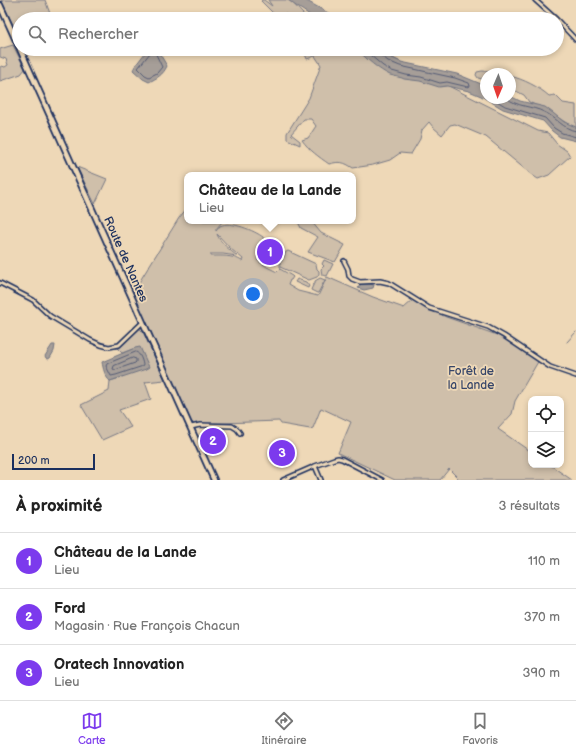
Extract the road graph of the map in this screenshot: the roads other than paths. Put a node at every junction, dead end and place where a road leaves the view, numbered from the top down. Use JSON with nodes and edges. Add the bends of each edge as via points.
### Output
{"nodes":[{"id":1,"x":535,"y":0,"type":"edge"},
{"id":2,"x":0,"y":6,"type":"edge"},
{"id":3,"x":548,"y":12,"type":"edge"},
{"id":4,"x":564,"y":27,"type":"edge"},
{"id":5,"x":12,"y":33,"type":"edge"},
{"id":6,"x":576,"y":40,"type":"edge"},
{"id":7,"x":23,"y":56,"type":"edge"},
{"id":8,"x":344,"y":261,"type":"dead end"},
{"id":9,"x":0,"y":283,"type":"edge"},
{"id":10,"x":143,"y":322,"type":"junction"},
{"id":11,"x":576,"y":376,"type":"edge"},
{"id":12,"x":191,"y":427,"type":"junction"},
{"id":13,"x":240,"y":433,"type":"dead end"},
{"id":14,"x":316,"y":465,"type":"junction"},
{"id":15,"x":214,"y":479,"type":"edge"},
{"id":16,"x":283,"y":480,"type":"edge"},
{"id":17,"x":321,"y":480,"type":"edge"},
{"id":18,"x":382,"y":480,"type":"edge"}],
"edges":[{"from":1,"to":3,"type":"street"},
{"from":2,"to":5,"type":"main road","name":"Route de Nantes"},
{"from":4,"to":6,"type":"street"},
{"from":7,"to":10,"type":"main road","name":"Route de Nantes"},
{"from":8,"to":11,"type":"street","via":[[349,276],[355,280],[389,283],[425,306],[488,327],[550,368]]},
{"from":9,"to":10,"type":"street","via":[[33,300],[50,316],[101,346],[119,345]]},
{"from":10,"to":12,"type":"main road","name":"Route de Nantes"},
{"from":12,"to":13,"type":"street","via":[[232,426]]},
{"from":12,"to":15,"type":"main road","name":"Route de Nantes"},
{"from":14,"to":16,"type":"street"},
{"from":14,"to":17,"type":"street"},
{"from":14,"to":18,"type":"street","via":[[338,458]]}]}
